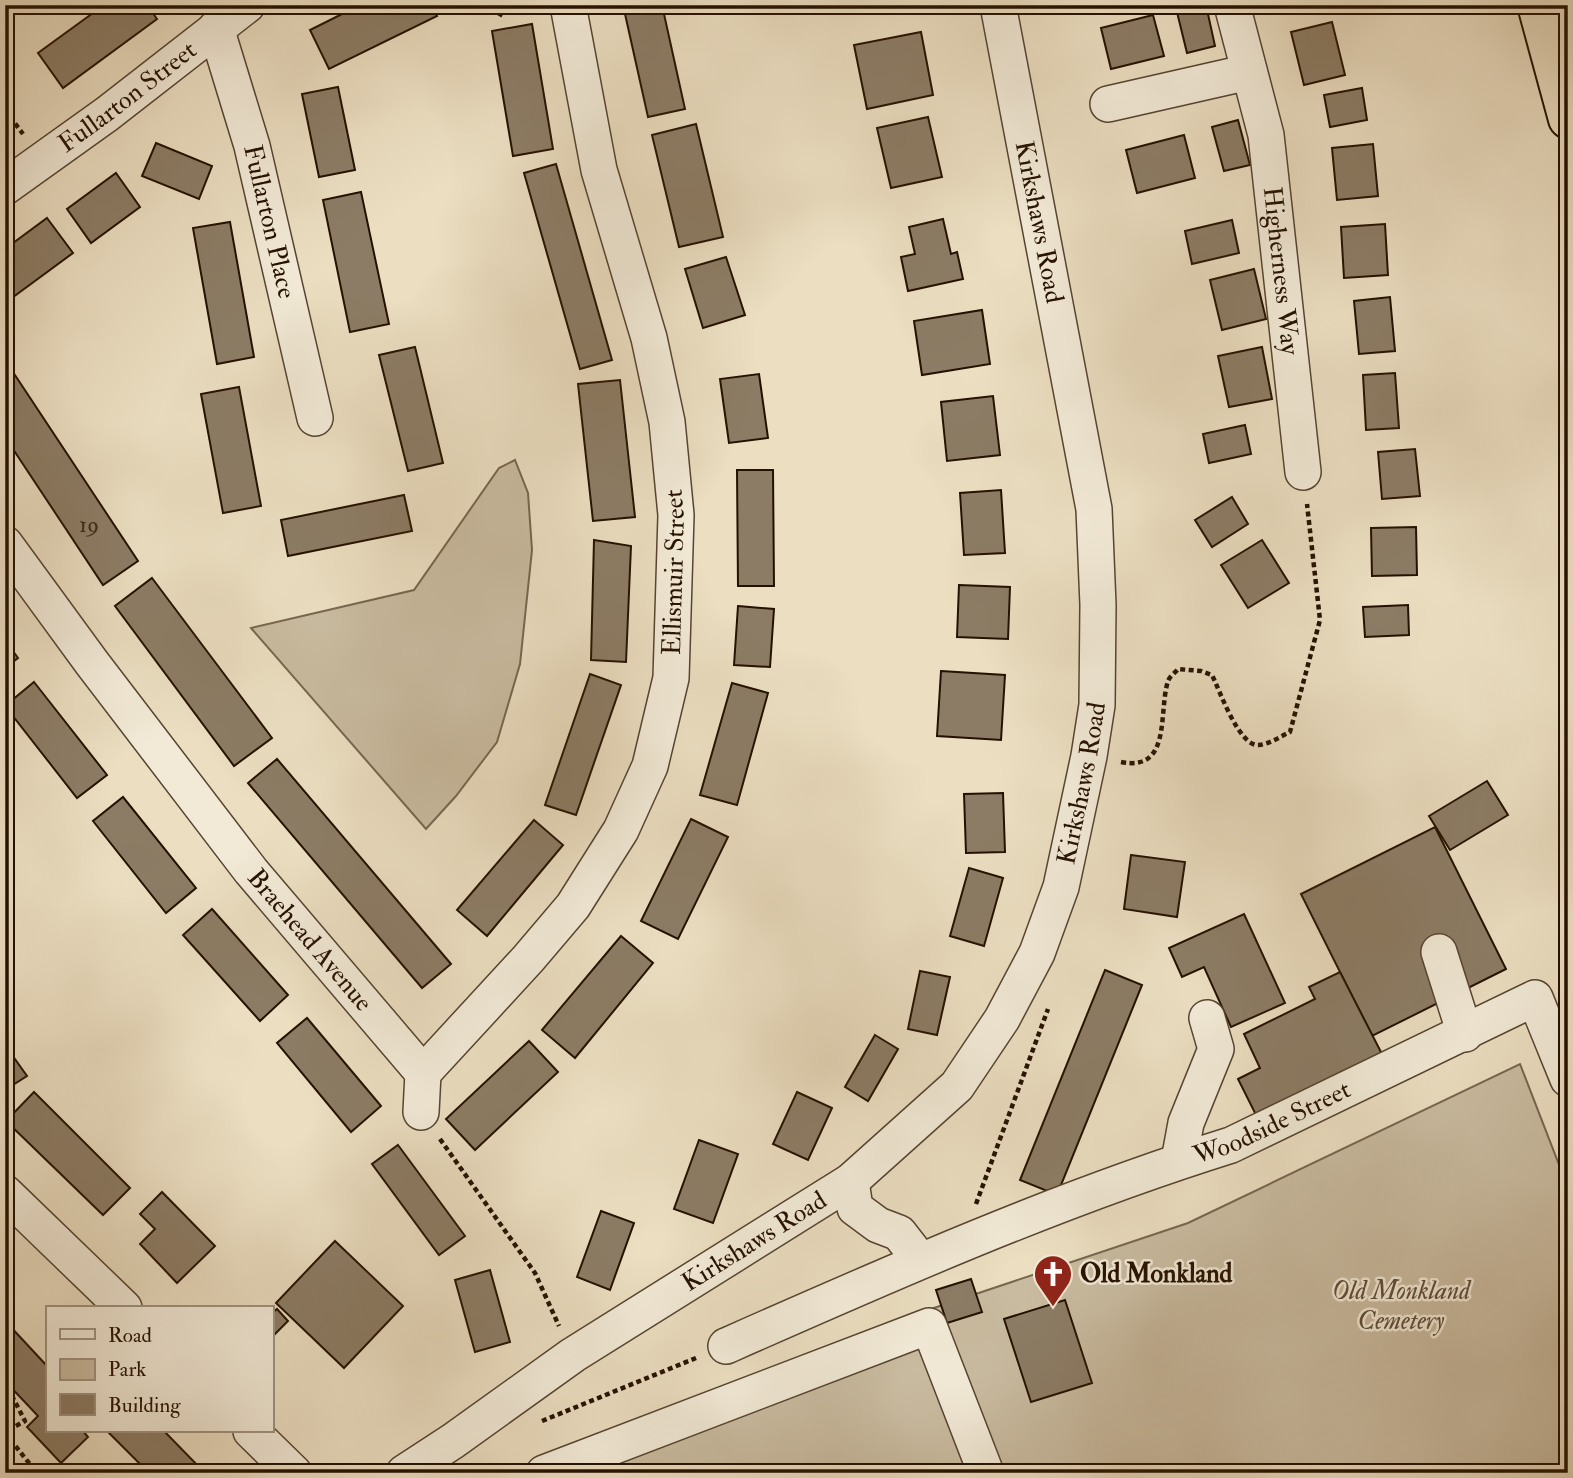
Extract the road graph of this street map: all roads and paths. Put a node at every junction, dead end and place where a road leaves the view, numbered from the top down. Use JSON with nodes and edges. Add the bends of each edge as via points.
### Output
{"nodes":[{"id":1,"x":247,"y":5,"type":"edge"},
{"id":2,"x":569,"y":5,"type":"edge"},
{"id":3,"x":998,"y":5,"type":"edge"},
{"id":4,"x":1232,"y":5,"type":"edge"},
{"id":5,"x":1536,"y":5,"type":"edge"},
{"id":6,"x":216,"y":28,"type":"junction"},
{"id":7,"x":1249,"y":72,"type":"junction"},
{"id":8,"x":1108,"y":104,"type":"dead end"},
{"id":9,"x":1568,"y":119,"type":"edge"},
{"id":10,"x":5,"y":187,"type":"edge"},
{"id":11,"x":315,"y":418,"type":"dead end"},
{"id":12,"x":1303,"y":472,"type":"joint"},
{"id":13,"x":5,"y":544,"type":"edge"},
{"id":14,"x":1089,"y":756,"type":"junction"},
{"id":15,"x":1440,"y":952,"type":"dead end"},
{"id":16,"x":1051,"y":1002,"type":"dead end"},
{"id":17,"x":1208,"y":1018,"type":"dead end"},
{"id":18,"x":1465,"y":1034,"type":"junction"},
{"id":19,"x":423,"y":1073,"type":"junction"},
{"id":20,"x":1568,"y":1079,"type":"edge"},
{"id":21,"x":421,"y":1112,"type":"joint"},
{"id":22,"x":1180,"y":1161,"type":"junction"},
{"id":23,"x":851,"y":1181,"type":"junction"},
{"id":24,"x":5,"y":1193,"type":"edge"},
{"id":25,"x":965,"y":1242,"type":"junction"},
{"id":26,"x":920,"y":1260,"type":"junction"},
{"id":27,"x":122,"y":1306,"type":"edge"},
{"id":28,"x":726,"y":1346,"type":"joint"},
{"id":29,"x":579,"y":1352,"type":"junction"},
{"id":30,"x":5,"y":1397,"type":"edge"},
{"id":31,"x":539,"y":1423,"type":"dead end"},
{"id":32,"x":252,"y":1432,"type":"edge"},
{"id":33,"x":5,"y":1433,"type":"edge"},
{"id":34,"x":37,"y":1473,"type":"edge"},
{"id":35,"x":294,"y":1473,"type":"edge"},
{"id":36,"x":404,"y":1473,"type":"edge"},
{"id":37,"x":544,"y":1473,"type":"edge"},
{"id":38,"x":986,"y":1473,"type":"edge"}],
"edges":[{"from":1,"to":6,"type":"street","name":"Fullarton Street"},
{"from":2,"to":19,"type":"street","name":"Ellismuir Street","via":[[599,170],[649,338],[667,422],[676,515],[671,678],[650,766],[621,830],[573,906]]},
{"from":3,"to":14,"type":"street","name":"Kirkshaws Road","via":[[1094,509],[1097,705]]},
{"from":4,"to":7,"type":"street","name":"Higherness Way"},
{"from":5,"to":9,"type":"highway"},
{"from":6,"to":10,"type":"street","name":"Fullarton Street"},
{"from":6,"to":11,"type":"street","name":"Fullarton Place","via":[[252,146]]},
{"from":7,"to":8,"type":"street"},
{"from":7,"to":12,"type":"street","name":"Higherness Way","via":[[1266,135]]},
{"from":12,"to":14,"type":"path","via":[[1320,620],[1290,732],[1258,745],[1250,743],[1239,732],[1212,675],[1178,669],[1168,678],[1159,742],[1151,758],[1135,765]]},
{"from":13,"to":19,"type":"street","name":"Braehead Avenue","via":[[251,871]]},
{"from":14,"to":23,"type":"street","name":"Kirkshaws Road","via":[[1061,887],[1037,953],[1002,1019],[957,1086]]},
{"from":15,"to":18,"type":"street"},
{"from":16,"to":25,"type":"path","via":[[978,1195]]},
{"from":17,"to":22,"type":"street","via":[[1216,1049],[1186,1123]]},
{"from":18,"to":20,"type":"street","name":"Woodside Street","via":[[1535,998]]},
{"from":18,"to":22,"type":"street","name":"Woodside Street","via":[[1231,1145]]},
{"from":19,"to":21,"type":"street"},
{"from":21,"to":29,"type":"path","via":[[535,1273]]},
{"from":22,"to":25,"type":"street","name":"Woodside Street"},
{"from":23,"to":26,"type":"street","via":[[855,1208],[899,1233]]},
{"from":23,"to":29,"type":"street","name":"Kirkshaws Road"},
{"from":24,"to":27,"type":"street"},
{"from":25,"to":26,"type":"street","name":"Woodside Street"},
{"from":26,"to":28,"type":"street","name":"Woodside Street"},
{"from":28,"to":31,"type":"path"},
{"from":29,"to":36,"type":"street"},
{"from":30,"to":33,"type":"path","via":[[11,1394],[25,1421]]},
{"from":32,"to":35,"type":"street"},
{"from":33,"to":34,"type":"path"},
{"from":37,"to":38,"type":"street","via":[[929,1326]]}]}
